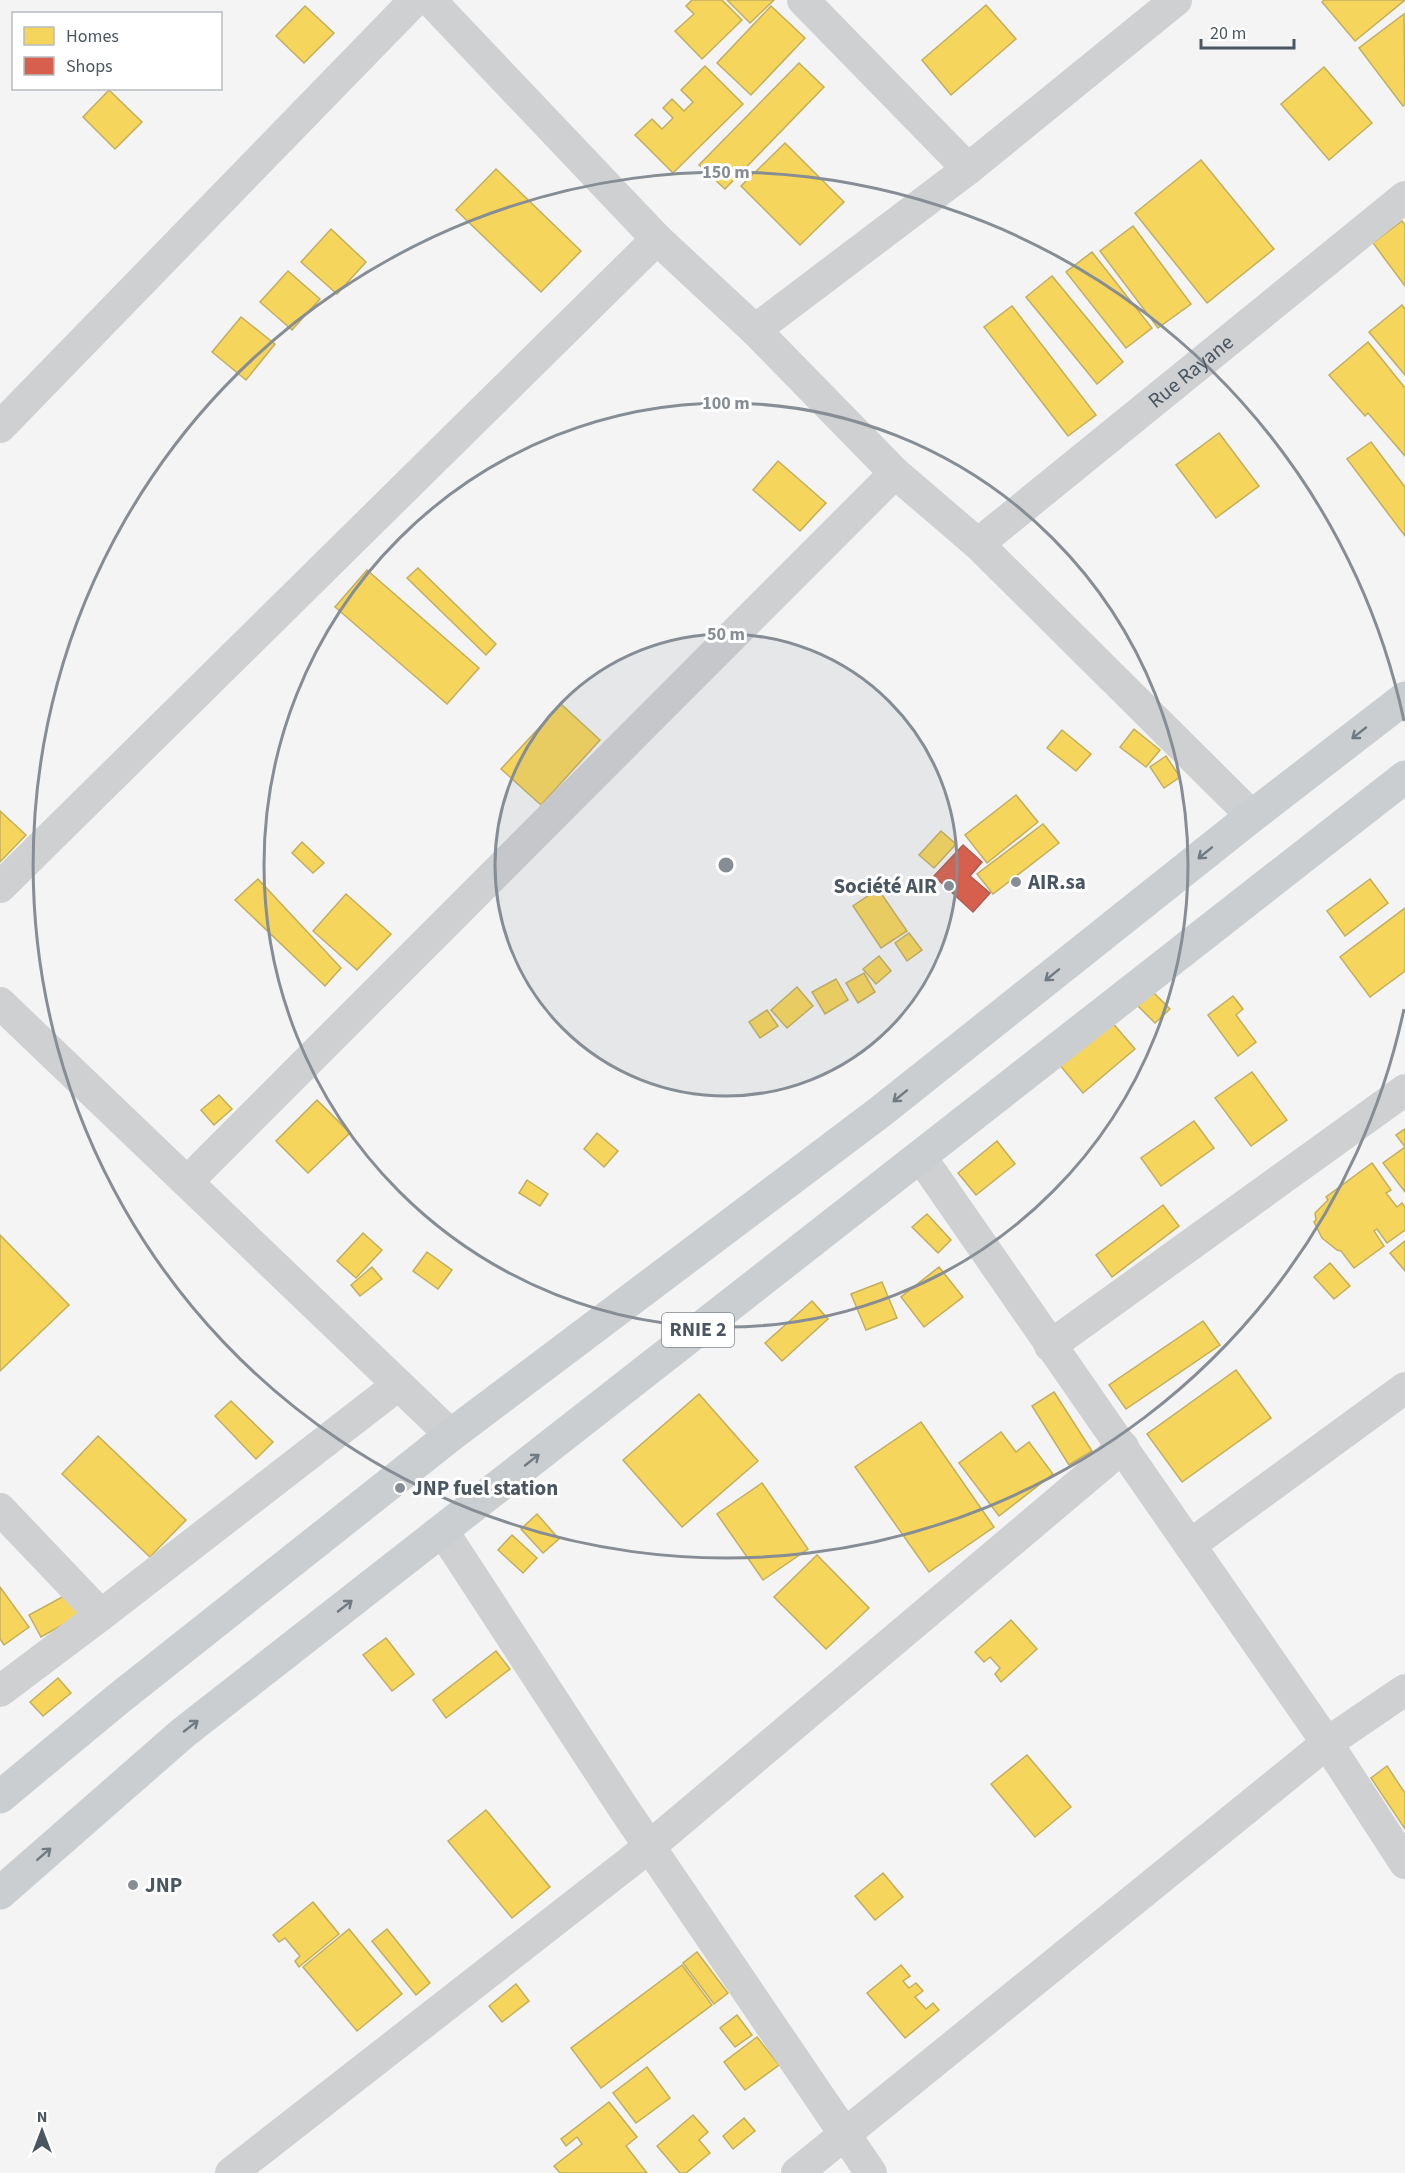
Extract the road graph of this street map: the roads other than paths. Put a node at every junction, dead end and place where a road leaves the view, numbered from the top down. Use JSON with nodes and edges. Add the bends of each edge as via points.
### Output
{"nodes":[{"id":1,"x":415,"y":0,"type":"edge"},
{"id":2,"x":430,"y":0,"type":"edge"},
{"id":3,"x":803,"y":0,"type":"edge"},
{"id":4,"x":1161,"y":5,"type":"edge"},
{"id":5,"x":968,"y":169,"type":"junction"},
{"id":6,"x":1405,"y":197,"type":"edge"},
{"id":7,"x":657,"y":239,"type":"junction"},
{"id":8,"x":755,"y":330,"type":"junction"},
{"id":9,"x":0,"y":427,"type":"edge"},
{"id":10,"x":895,"y":473,"type":"junction"},
{"id":11,"x":978,"y":544,"type":"junction"},
{"id":12,"x":1405,"y":698,"type":"edge"},
{"id":13,"x":1405,"y":777,"type":"edge"},
{"id":14,"x":1252,"y":816,"type":"junction"},
{"id":15,"x":0,"y":887,"type":"edge"},
{"id":16,"x":0,"y":1003,"type":"edge"},
{"id":17,"x":1405,"y":1090,"type":"edge"},
{"id":18,"x":920,"y":1156,"type":"junction"},
{"id":19,"x":187,"y":1182,"type":"junction"},
{"id":20,"x":1050,"y":1346,"type":"junction"},
{"id":21,"x":398,"y":1385,"type":"junction"},
{"id":22,"x":1405,"y":1388,"type":"edge"},
{"id":23,"x":451,"y":1435,"type":"junction"},
{"id":24,"x":1122,"y":1447,"type":"junction"},
{"id":25,"x":0,"y":1509,"type":"edge"},
{"id":26,"x":442,"y":1530,"type":"junction"},
{"id":27,"x":1190,"y":1545,"type":"junction"},
{"id":28,"x":101,"y":1615,"type":"junction"},
{"id":29,"x":0,"y":1690,"type":"edge"},
{"id":30,"x":1405,"y":1690,"type":"edge"},
{"id":31,"x":1327,"y":1743,"type":"junction"},
{"id":32,"x":0,"y":1797,"type":"edge"},
{"id":33,"x":650,"y":1847,"type":"junction"},
{"id":34,"x":1405,"y":1863,"type":"edge"},
{"id":35,"x":0,"y":1893,"type":"edge"},
{"id":36,"x":845,"y":2133,"type":"junction"},
{"id":37,"x":231,"y":2173,"type":"edge"},
{"id":38,"x":797,"y":2173,"type":"edge"},
{"id":39,"x":871,"y":2173,"type":"edge"}],
"edges":[{"from":1,"to":9,"type":"street"},
{"from":2,"to":7,"type":"street"},
{"from":3,"to":5,"type":"street"},
{"from":4,"to":5,"type":"street"},
{"from":5,"to":8,"type":"street"},
{"from":6,"to":11,"type":"street","name":"Rue Rayane"},
{"from":7,"to":8,"type":"street"},
{"from":7,"to":15,"type":"street"},
{"from":8,"to":10,"type":"street"},
{"from":10,"to":11,"type":"street"},
{"from":10,"to":19,"type":"street"},
{"from":11,"to":14,"type":"street"},
{"from":12,"to":14,"type":"main road","number":"RNIE 2","one_way":true},
{"from":13,"to":18,"type":"main road","number":"RNIE 2"},
{"from":14,"to":23,"type":"main road","number":"RNIE 2","one_way":true,"via":[[880,1112]]},
{"from":16,"to":19,"type":"street"},
{"from":17,"to":20,"type":"street"},
{"from":18,"to":20,"type":"street"},
{"from":26,"to":18,"type":"main road","number":"RNIE 2","one_way":true},
{"from":19,"to":21,"type":"street"},
{"from":20,"to":24,"type":"street"},
{"from":21,"to":23,"type":"street"},
{"from":21,"to":28,"type":"street"},
{"from":22,"to":27,"type":"street"},
{"from":23,"to":32,"type":"main road","number":"RNIE 2"},
{"from":24,"to":27,"type":"street"},
{"from":24,"to":33,"type":"street"},
{"from":25,"to":28,"type":"street"},
{"from":26,"to":33,"type":"street"},
{"from":35,"to":26,"type":"main road","number":"RNIE 2","one_way":true,"via":[[183,1733]]},
{"from":27,"to":31,"type":"street"},
{"from":28,"to":29,"type":"street"},
{"from":30,"to":31,"type":"street"},
{"from":31,"to":34,"type":"street"},
{"from":31,"to":36,"type":"street"},
{"from":33,"to":36,"type":"street"},
{"from":33,"to":37,"type":"street"},
{"from":36,"to":38,"type":"street"},
{"from":36,"to":39,"type":"street"}]}
